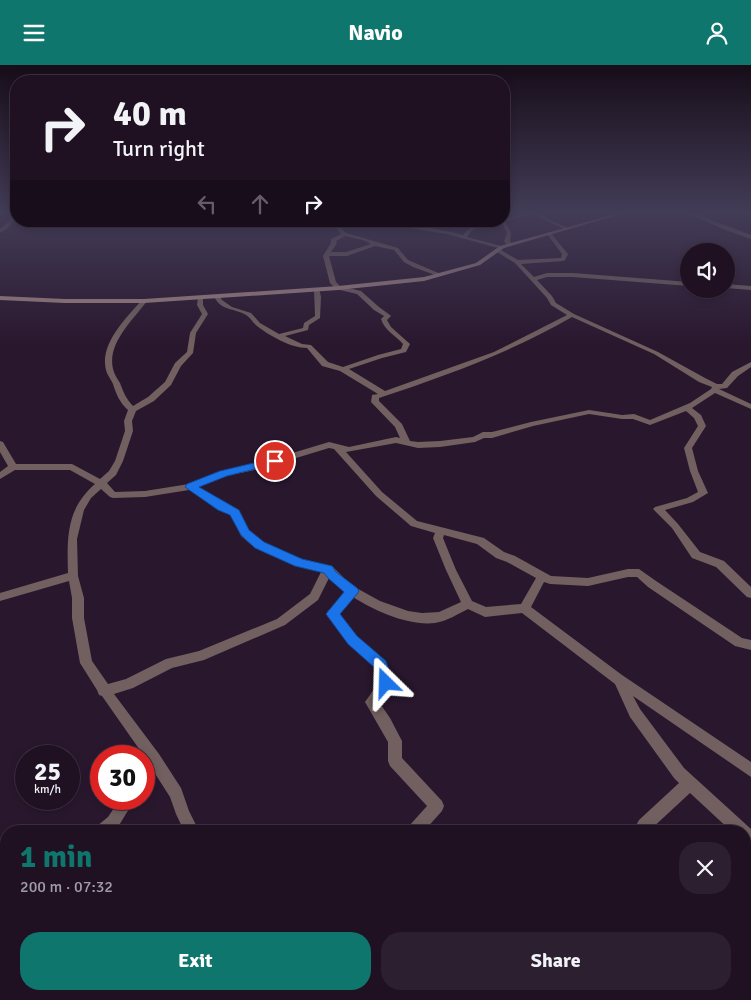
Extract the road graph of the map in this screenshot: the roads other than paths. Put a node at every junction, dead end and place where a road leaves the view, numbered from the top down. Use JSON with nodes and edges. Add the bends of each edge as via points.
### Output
{"nodes":[{"id":1,"x":327,"y":257,"type":"edge"},
{"id":2,"x":402,"y":257,"type":"edge"},
{"id":3,"x":488,"y":257,"type":"edge"},
{"id":4,"x":509,"y":257,"type":"edge"},
{"id":5,"x":564,"y":257,"type":"edge"},
{"id":6,"x":517,"y":263,"type":"junction"},
{"id":7,"x":440,"y":275,"type":"junction"},
{"id":8,"x":532,"y":279,"type":"junction"},
{"id":9,"x":680,"y":283,"type":"edge"},
{"id":10,"x":735,"y":287,"type":"edge"},
{"id":11,"x":338,"y":288,"type":"junction"},
{"id":12,"x":751,"y":288,"type":"edge"},
{"id":13,"x":317,"y":289,"type":"junction"},
{"id":14,"x":217,"y":296,"type":"junction"},
{"id":15,"x":0,"y":298,"type":"edge"},
{"id":16,"x":200,"y":298,"type":"junction"},
{"id":17,"x":144,"y":301,"type":"junction"},
{"id":18,"x":572,"y":315,"type":"junction"},
{"id":19,"x":278,"y":336,"type":"junction"},
{"id":20,"x":751,"y":364,"type":"edge"},
{"id":21,"x":343,"y":369,"type":"junction"},
{"id":22,"x":716,"y":388,"type":"junction"},
{"id":23,"x":384,"y":394,"type":"junction"},
{"id":24,"x":751,"y":407,"type":"edge"},
{"id":25,"x":687,"y":408,"type":"junction"},
{"id":26,"x":132,"y":410,"type":"junction"},
{"id":27,"x":406,"y":442,"type":"junction"},
{"id":28,"x":0,"y":443,"type":"edge"},
{"id":29,"x":337,"y":447,"type":"junction"},
{"id":30,"x":13,"y":467,"type":"junction"},
{"id":31,"x":0,"y":476,"type":"edge"},
{"id":32,"x":102,"y":484,"type":"junction"},
{"id":33,"x":191,"y":487,"type":"junction"},
{"id":34,"x":441,"y":531,"type":"junction"},
{"id":35,"x":328,"y":569,"type":"junction"},
{"id":36,"x":73,"y":575,"type":"junction"},
{"id":37,"x":542,"y":577,"type":"junction"},
{"id":38,"x":352,"y":591,"type":"junction"},
{"id":39,"x":751,"y":594,"type":"edge"},
{"id":40,"x":0,"y":597,"type":"edge"},
{"id":41,"x":468,"y":605,"type":"junction"},
{"id":42,"x":524,"y":608,"type":"junction"},
{"id":43,"x":751,"y":645,"type":"edge"},
{"id":44,"x":620,"y":679,"type":"junction"},
{"id":45,"x":103,"y":691,"type":"junction"},
{"id":46,"x":144,"y":745,"type":"edge"},
{"id":47,"x":155,"y":761,"type":"edge"},
{"id":48,"x":751,"y":770,"type":"edge"},
{"id":49,"x":690,"y":783,"type":"junction"},
{"id":50,"x":121,"y":810,"type":"edge"},
{"id":51,"x":109,"y":825,"type":"edge"},
{"id":52,"x":189,"y":825,"type":"edge"},
{"id":53,"x":420,"y":825,"type":"edge"},
{"id":54,"x":644,"y":825,"type":"edge"},
{"id":55,"x":736,"y":825,"type":"edge"}],
"edges":[{"from":1,"to":11,"type":"street","via":[[333,283]]},
{"from":2,"to":7,"type":"street","via":[[415,266]]},
{"from":3,"to":7,"type":"street","via":[[478,264]]},
{"from":4,"to":6,"type":"street"},
{"from":5,"to":6,"type":"street"},
{"from":6,"to":8,"type":"street"},
{"from":7,"to":11,"type":"street"},
{"from":8,"to":9,"type":"street","via":[[547,275],[573,275]]},
{"from":8,"to":18,"type":"street","via":[[553,304]]},
{"from":10,"to":12,"type":"street"},
{"from":11,"to":13,"type":"street"},
{"from":11,"to":21,"type":"street","via":[[361,292],[388,316],[384,319],[391,333],[407,344],[404,351]]},
{"from":13,"to":14,"type":"street"},
{"from":13,"to":19,"type":"street","via":[[318,317],[306,324],[306,329]]},
{"from":14,"to":16,"type":"street"},
{"from":14,"to":19,"type":"street","via":[[219,301],[249,314],[258,324]]},
{"from":15,"to":17,"type":"street"},
{"from":16,"to":17,"type":"street"},
{"from":16,"to":26,"type":"street","via":[[205,314],[193,333],[190,353],[178,365],[168,383],[151,399]]},
{"from":17,"to":26,"type":"street","via":[[113,343],[108,367],[121,396]]},
{"from":18,"to":22,"type":"street","via":[[656,353]]},
{"from":18,"to":23,"type":"street","via":[[496,353]]},
{"from":19,"to":21,"type":"street","via":[[309,346],[325,364]]},
{"from":20,"to":22,"type":"street","via":[[724,386]]},
{"from":21,"to":23,"type":"street"},
{"from":22,"to":24,"type":"street"},
{"from":22,"to":25,"type":"street"},
{"from":23,"to":27,"type":"street","via":[[375,397],[375,403],[398,426]]},
{"from":25,"to":27,"type":"street","via":[[650,423],[634,415],[622,417],[590,412],[466,441],[418,445]]},
{"from":25,"to":39,"type":"street","via":[[698,417],[702,426],[688,448],[704,493],[658,509],[696,555],[720,564]]},
{"from":26,"to":32,"type":"street","via":[[119,461]]},
{"from":27,"to":29,"type":"street","via":[[349,450]]},
{"from":28,"to":30,"type":"street"},
{"from":29,"to":33,"type":"street","via":[[329,445],[224,474]]},
{"from":29,"to":34,"type":"street","via":[[401,515],[414,524]]},
{"from":30,"to":31,"type":"street"},
{"from":30,"to":32,"type":"street","via":[[72,467]]},
{"from":32,"to":33,"type":"street","via":[[113,495]]},
{"from":32,"to":36,"type":"street","via":[[87,496],[79,510],[72,539]]},
{"from":33,"to":35,"type":"street","via":[[235,513],[245,533],[260,545],[299,563]]},
{"from":34,"to":37,"type":"street","via":[[480,541]]},
{"from":34,"to":41,"type":"street","via":[[438,538]]},
{"from":35,"to":38,"type":"street"},
{"from":35,"to":45,"type":"street","via":[[314,597],[281,622],[200,656],[170,663],[129,684]]},
{"from":36,"to":40,"type":"street"},
{"from":36,"to":45,"type":"street","via":[[86,663]]},
{"from":37,"to":42,"type":"street"},
{"from":37,"to":43,"type":"street","via":[[562,582],[588,582],[639,573],[652,585],[739,641]]},
{"from":38,"to":41,"type":"street","via":[[382,609],[418,617],[435,618]]},
{"from":38,"to":53,"type":"street","via":[[332,614],[353,640],[382,665],[386,683],[372,703],[395,741],[395,761],[437,806]]},
{"from":41,"to":42,"type":"street","via":[[484,612]]},
{"from":42,"to":44,"type":"street"},
{"from":44,"to":48,"type":"street"},
{"from":44,"to":49,"type":"street","via":[[635,713]]},
{"from":45,"to":46,"type":"street"},
{"from":47,"to":52,"type":"street","via":[[176,793]]},
{"from":49,"to":54,"type":"street"},
{"from":49,"to":55,"type":"street"},
{"from":50,"to":51,"type":"street"}]}
